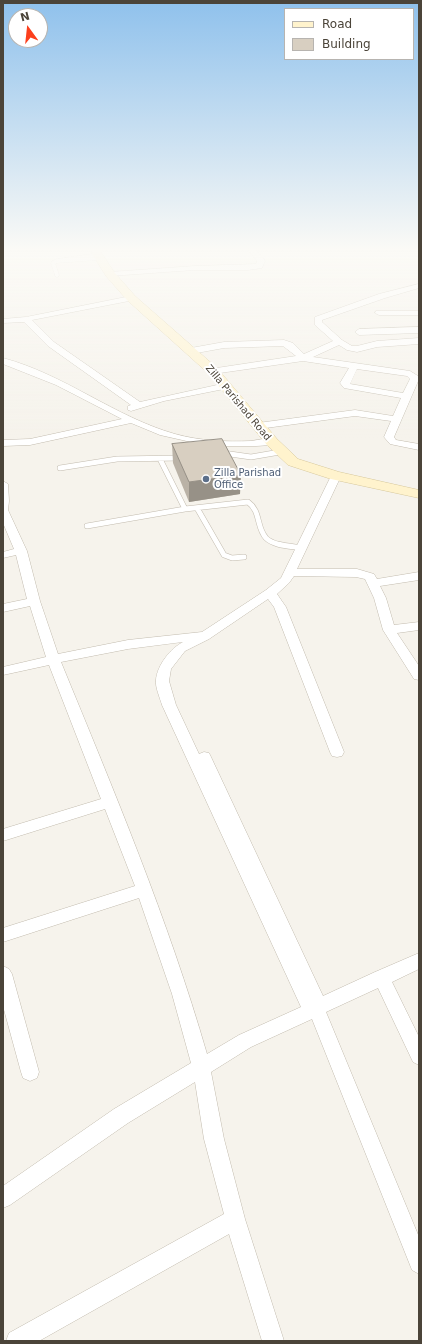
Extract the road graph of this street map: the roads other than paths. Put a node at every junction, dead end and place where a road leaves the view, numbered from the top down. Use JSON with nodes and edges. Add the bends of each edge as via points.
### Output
{"nodes":[{"id":1,"x":57,"y":313,"type":"edge"},
{"id":2,"x":147,"y":313,"type":"edge"},
{"id":3,"x":335,"y":313,"type":"edge"},
{"id":4,"x":379,"y":313,"type":"dead end"},
{"id":5,"x":419,"y":313,"type":"edge"},
{"id":6,"x":26,"y":319,"type":"junction"},
{"id":7,"x":3,"y":321,"type":"edge"},
{"id":8,"x":419,"y":330,"type":"edge"},
{"id":9,"x":359,"y":332,"type":"dead end"},
{"id":10,"x":419,"y":341,"type":"edge"},
{"id":11,"x":339,"y":342,"type":"junction"},
{"id":12,"x":191,"y":352,"type":"junction"},
{"id":13,"x":302,"y":358,"type":"junction"},
{"id":14,"x":3,"y":361,"type":"edge"},
{"id":15,"x":354,"y":366,"type":"junction"},
{"id":16,"x":213,"y":371,"type":"junction"},
{"id":17,"x":226,"y":386,"type":"junction"},
{"id":18,"x":406,"y":396,"type":"junction"},
{"id":19,"x":139,"y":406,"type":"junction"},
{"id":20,"x":118,"y":413,"type":"junction"},
{"id":21,"x":396,"y":419,"type":"junction"},
{"id":22,"x":132,"y":420,"type":"junction"},
{"id":23,"x":258,"y":426,"type":"junction"},
{"id":24,"x":3,"y":443,"type":"edge"},
{"id":25,"x":276,"y":447,"type":"junction"},
{"id":26,"x":419,"y":447,"type":"edge"},
{"id":27,"x":216,"y":454,"type":"edge"},
{"id":28,"x":186,"y":457,"type":"edge"},
{"id":29,"x":160,"y":459,"type":"junction"},
{"id":30,"x":60,"y":468,"type":"dead end"},
{"id":31,"x":336,"y":476,"type":"junction"},
{"id":32,"x":3,"y":484,"type":"edge"},
{"id":33,"x":419,"y":494,"type":"edge"},
{"id":34,"x":196,"y":508,"type":"junction"},
{"id":35,"x":185,"y":509,"type":"junction"},
{"id":36,"x":3,"y":510,"type":"edge"},
{"id":37,"x":86,"y":526,"type":"dead end"},
{"id":38,"x":302,"y":548,"type":"junction"},
{"id":39,"x":21,"y":551,"type":"junction"},
{"id":40,"x":3,"y":555,"type":"edge"},
{"id":41,"x":244,"y":557,"type":"dead end"},
{"id":42,"x":290,"y":572,"type":"junction"},
{"id":43,"x":419,"y":576,"type":"edge"},
{"id":44,"x":373,"y":583,"type":"junction"},
{"id":45,"x":270,"y":593,"type":"junction"},
{"id":46,"x":34,"y":601,"type":"junction"},
{"id":47,"x":3,"y":608,"type":"edge"},
{"id":48,"x":419,"y":626,"type":"edge"},
{"id":49,"x":389,"y":630,"type":"junction"},
{"id":50,"x":205,"y":636,"type":"junction"},
{"id":51,"x":53,"y":659,"type":"junction"},
{"id":52,"x":3,"y":671,"type":"edge"},
{"id":53,"x":419,"y":676,"type":"edge"},
{"id":54,"x":337,"y":752,"type":"dead end"},
{"id":55,"x":111,"y":802,"type":"junction"},
{"id":56,"x":3,"y":835,"type":"edge"},
{"id":57,"x":144,"y":890,"type":"junction"},
{"id":58,"x":3,"y":935,"type":"edge"},
{"id":59,"x":419,"y":961,"type":"edge"},
{"id":60,"x":3,"y":974,"type":"edge"},
{"id":61,"x":381,"y":977,"type":"junction"},
{"id":62,"x":315,"y":1008,"type":"junction"},
{"id":63,"x":419,"y":1056,"type":"edge"},
{"id":64,"x":201,"y":1066,"type":"junction"},
{"id":65,"x":30,"y":1072,"type":"dead end"},
{"id":66,"x":3,"y":1198,"type":"edge"},
{"id":67,"x":235,"y":1219,"type":"junction"},
{"id":68,"x":419,"y":1263,"type":"edge"},
{"id":69,"x":16,"y":1341,"type":"edge"},
{"id":70,"x":274,"y":1341,"type":"edge"}],
"edges":[{"from":1,"to":6,"type":"street"},
{"from":2,"to":12,"type":"main road","name":"Zilla Parishad Road"},
{"from":3,"to":11,"type":"street","via":[[318,319],[318,323]]},
{"from":4,"to":5,"type":"street"},
{"from":6,"to":7,"type":"street"},
{"from":6,"to":19,"type":"street","via":[[51,344]]},
{"from":8,"to":9,"type":"street"},
{"from":10,"to":11,"type":"street","via":[[378,344],[357,349]]},
{"from":11,"to":13,"type":"street"},
{"from":12,"to":13,"type":"street","via":[[224,345],[284,343],[290,345]]},
{"from":12,"to":16,"type":"main road","name":"Zilla Parishad Road"},
{"from":13,"to":15,"type":"street"},
{"from":13,"to":16,"type":"street"},
{"from":14,"to":20,"type":"street","via":[[46,376]]},
{"from":15,"to":18,"type":"street","via":[[412,375],[415,378]]},
{"from":15,"to":18,"type":"street","via":[[344,385]]},
{"from":16,"to":17,"type":"main road","name":"Zilla Parishad Road"},
{"from":17,"to":19,"type":"street"},
{"from":17,"to":23,"type":"main road","name":"Zilla Parishad Road"},
{"from":18,"to":21,"type":"street"},
{"from":19,"to":20,"type":"street"},
{"from":20,"to":22,"type":"street"},
{"from":21,"to":23,"type":"street","via":[[355,413]]},
{"from":21,"to":26,"type":"street","via":[[390,440]]},
{"from":22,"to":24,"type":"street","via":[[30,442]]},
{"from":22,"to":25,"type":"street","via":[[169,434],[213,444]]},
{"from":23,"to":25,"type":"main road","name":"Zilla Parishad Road"},
{"from":25,"to":27,"type":"lane","via":[[251,457],[230,453]]},
{"from":25,"to":31,"type":"main road","name":"Zilla Parishad Road","via":[[293,462]]},
{"from":28,"to":29,"type":"lane"},
{"from":29,"to":30,"type":"lane","via":[[117,459]]},
{"from":29,"to":35,"type":"lane"},
{"from":31,"to":33,"type":"main road","name":"Zilla Parishad Road"},
{"from":31,"to":38,"type":"street"},
{"from":32,"to":36,"type":"street"},
{"from":34,"to":35,"type":"lane"},
{"from":34,"to":38,"type":"lane","via":[[248,502],[256,509],[264,535],[270,541]]},
{"from":34,"to":41,"type":"lane","via":[[224,556]]},
{"from":35,"to":37,"type":"lane"},
{"from":36,"to":39,"type":"street"},
{"from":38,"to":42,"type":"street"},
{"from":39,"to":40,"type":"street"},
{"from":39,"to":46,"type":"street"},
{"from":42,"to":44,"type":"street","via":[[357,573],[370,577]]},
{"from":42,"to":45,"type":"street"},
{"from":43,"to":44,"type":"street"},
{"from":44,"to":49,"type":"street"},
{"from":45,"to":50,"type":"street"},
{"from":45,"to":54,"type":"street","via":[[280,607]]},
{"from":46,"to":47,"type":"street"},
{"from":46,"to":51,"type":"street"},
{"from":48,"to":49,"type":"street"},
{"from":49,"to":53,"type":"street"},
{"from":50,"to":51,"type":"street","via":[[164,638]]},
{"from":50,"to":62,"type":"street","via":[[190,645],[175,664],[171,673],[171,685]]},
{"from":51,"to":52,"type":"street"},
{"from":51,"to":55,"type":"street"},
{"from":55,"to":56,"type":"street"},
{"from":55,"to":57,"type":"street"},
{"from":57,"to":58,"type":"street"},
{"from":57,"to":64,"type":"street","via":[[180,994]]},
{"from":59,"to":61,"type":"street"},
{"from":60,"to":65,"type":"street"},
{"from":61,"to":62,"type":"street"},
{"from":61,"to":63,"type":"street"},
{"from":62,"to":64,"type":"street","via":[[245,1041]]},
{"from":62,"to":68,"type":"street"},
{"from":64,"to":66,"type":"street","via":[[121,1116]]},
{"from":64,"to":67,"type":"street","via":[[214,1139]]},
{"from":67,"to":69,"type":"street"},
{"from":67,"to":70,"type":"street"}]}
